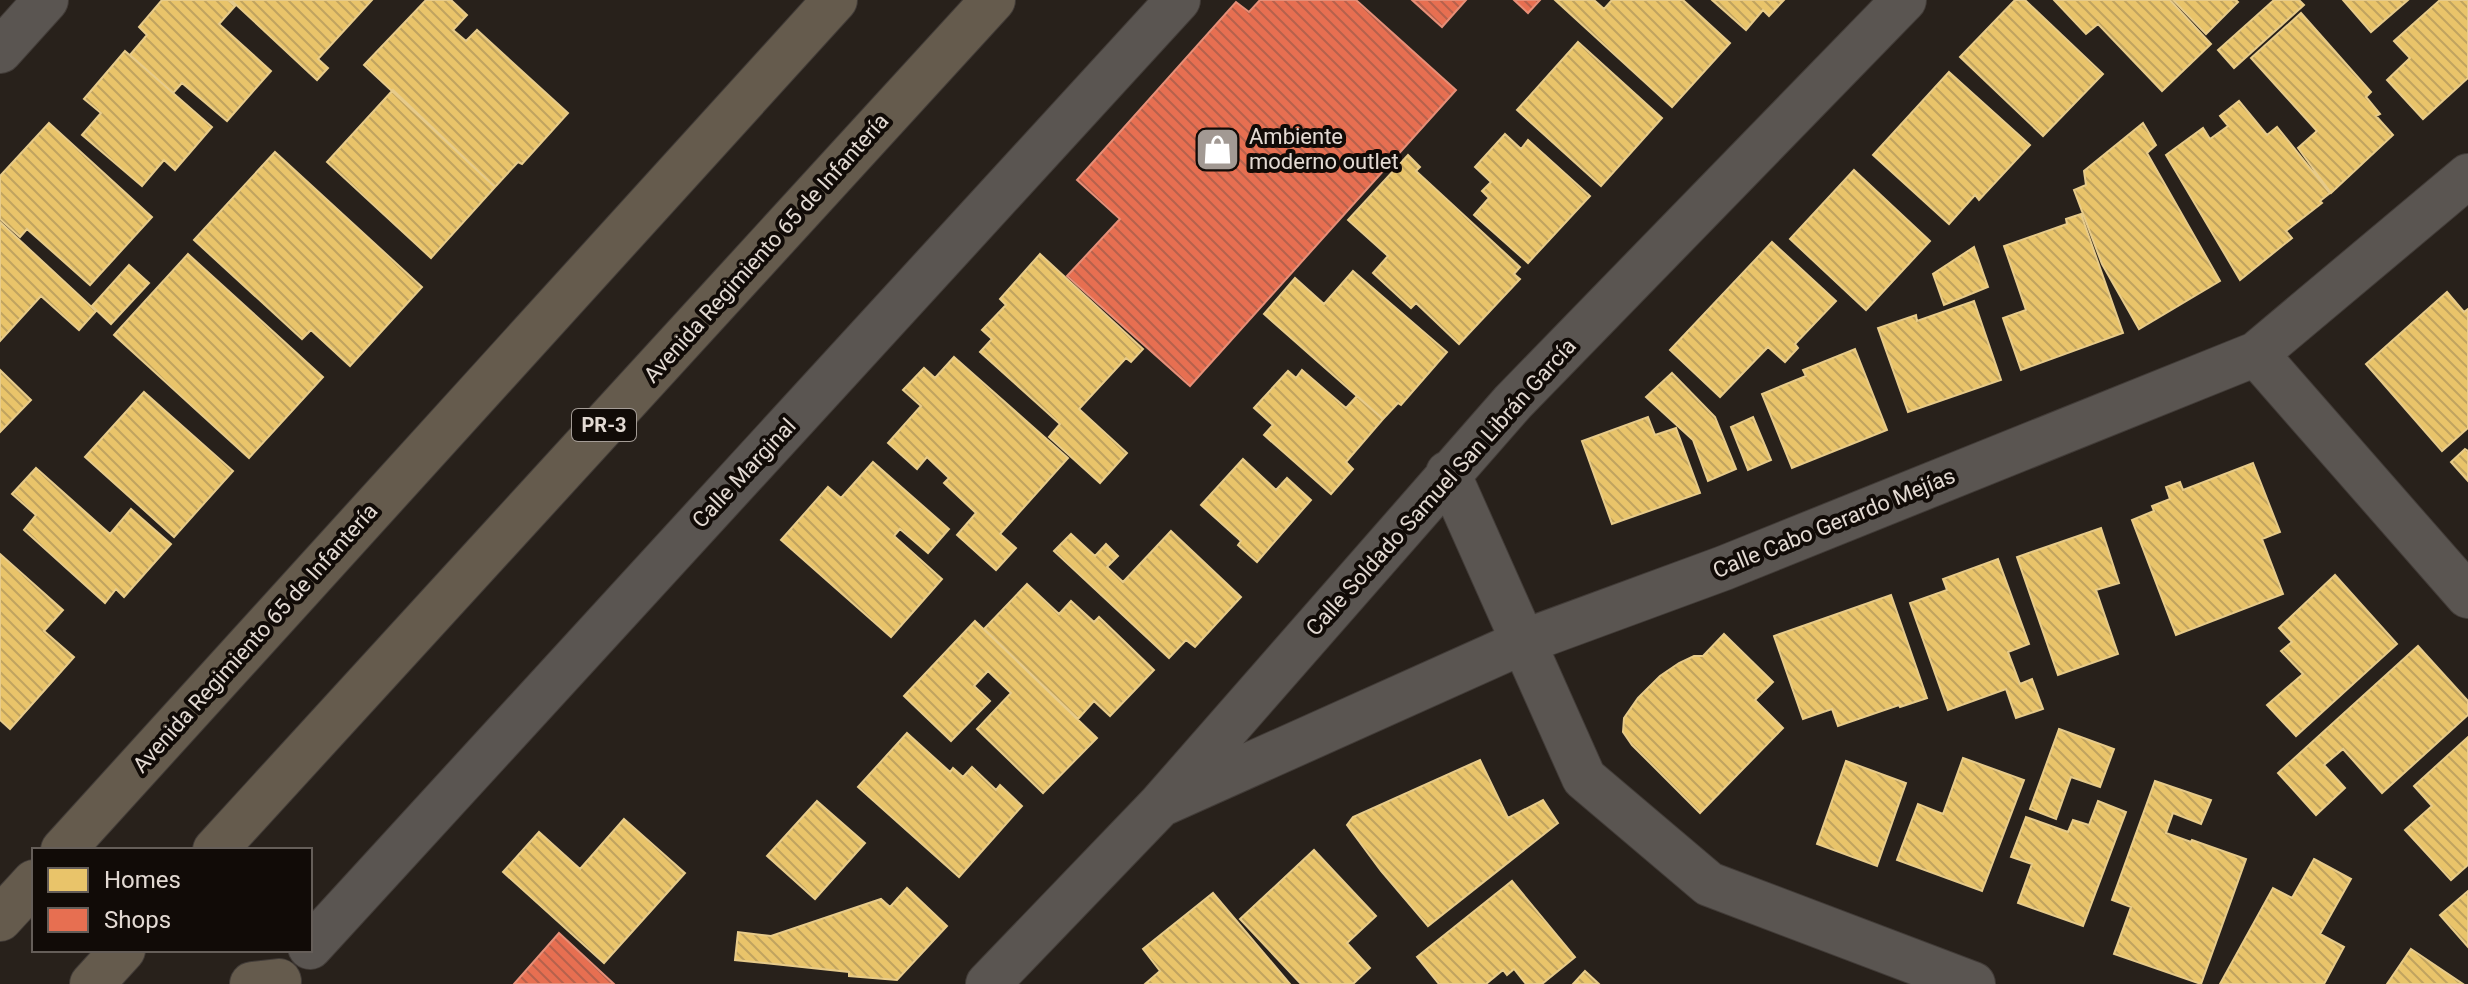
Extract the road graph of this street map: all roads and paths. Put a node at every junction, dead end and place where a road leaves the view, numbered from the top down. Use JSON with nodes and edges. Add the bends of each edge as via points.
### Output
{"nodes":[{"id":1,"x":46,"y":0,"type":"edge"},
{"id":2,"x":835,"y":0,"type":"edge"},
{"id":3,"x":993,"y":0,"type":"edge"},
{"id":4,"x":1178,"y":0,"type":"edge"},
{"id":5,"x":1904,"y":0,"type":"edge"},
{"id":6,"x":0,"y":51,"type":"edge"},
{"id":7,"x":2468,"y":176,"type":"edge"},
{"id":8,"x":2256,"y":354,"type":"junction"},
{"id":9,"x":1448,"y":473,"type":"junction"},
{"id":10,"x":2468,"y":596,"type":"edge"},
{"id":11,"x":1523,"y":642,"type":"junction"},
{"id":12,"x":1160,"y":805,"type":"junction"},
{"id":13,"x":65,"y":848,"type":"edge"},
{"id":14,"x":217,"y":848,"type":"edge"},
{"id":15,"x":32,"y":884,"type":"edge"},
{"id":16,"x":0,"y":919,"type":"edge"},
{"id":17,"x":312,"y":940,"type":"edge"},
{"id":18,"x":121,"y":952,"type":"edge"},
{"id":19,"x":301,"y":952,"type":"edge"},
{"id":20,"x":285,"y":969,"type":"edge"},
{"id":21,"x":92,"y":984,"type":"edge"},
{"id":22,"x":988,"y":984,"type":"edge"},
{"id":23,"x":1973,"y":984,"type":"edge"}],
"edges":[{"from":1,"to":6,"type":"street"},
{"from":2,"to":13,"type":"highway","name":"Avenida Regimiento 65 de Infantería"},
{"from":3,"to":14,"type":"highway","name":"Avenida Regimiento 65 de Infantería","number":"PR-3"},
{"from":4,"to":17,"type":"street","name":"Calle Marginal"},
{"from":5,"to":9,"type":"street","name":"Calle Soldado Samuel San Librán García"},
{"from":7,"to":8,"type":"street","name":"Calle Cabo Gerardo Mejías"},
{"from":8,"to":10,"type":"street"},
{"from":8,"to":11,"type":"street","name":"Calle Cabo Gerardo Mejías","via":[[1739,562]]},
{"from":9,"to":11,"type":"street"},
{"from":9,"to":12,"type":"street","name":"Calle Soldado Samuel San Librán García"},
{"from":11,"to":12,"type":"street","name":"Calle Cabo Gerardo Mejías"},
{"from":11,"to":23,"type":"street","via":[[1584,778],[1709,884]]},
{"from":12,"to":22,"type":"street","name":"Calle Soldado Samuel San Librán García"},
{"from":15,"to":16,"type":"highway"},
{"from":18,"to":21,"type":"highway"},
{"from":19,"to":20,"type":"street","name":"Calle Marginal"}]}
